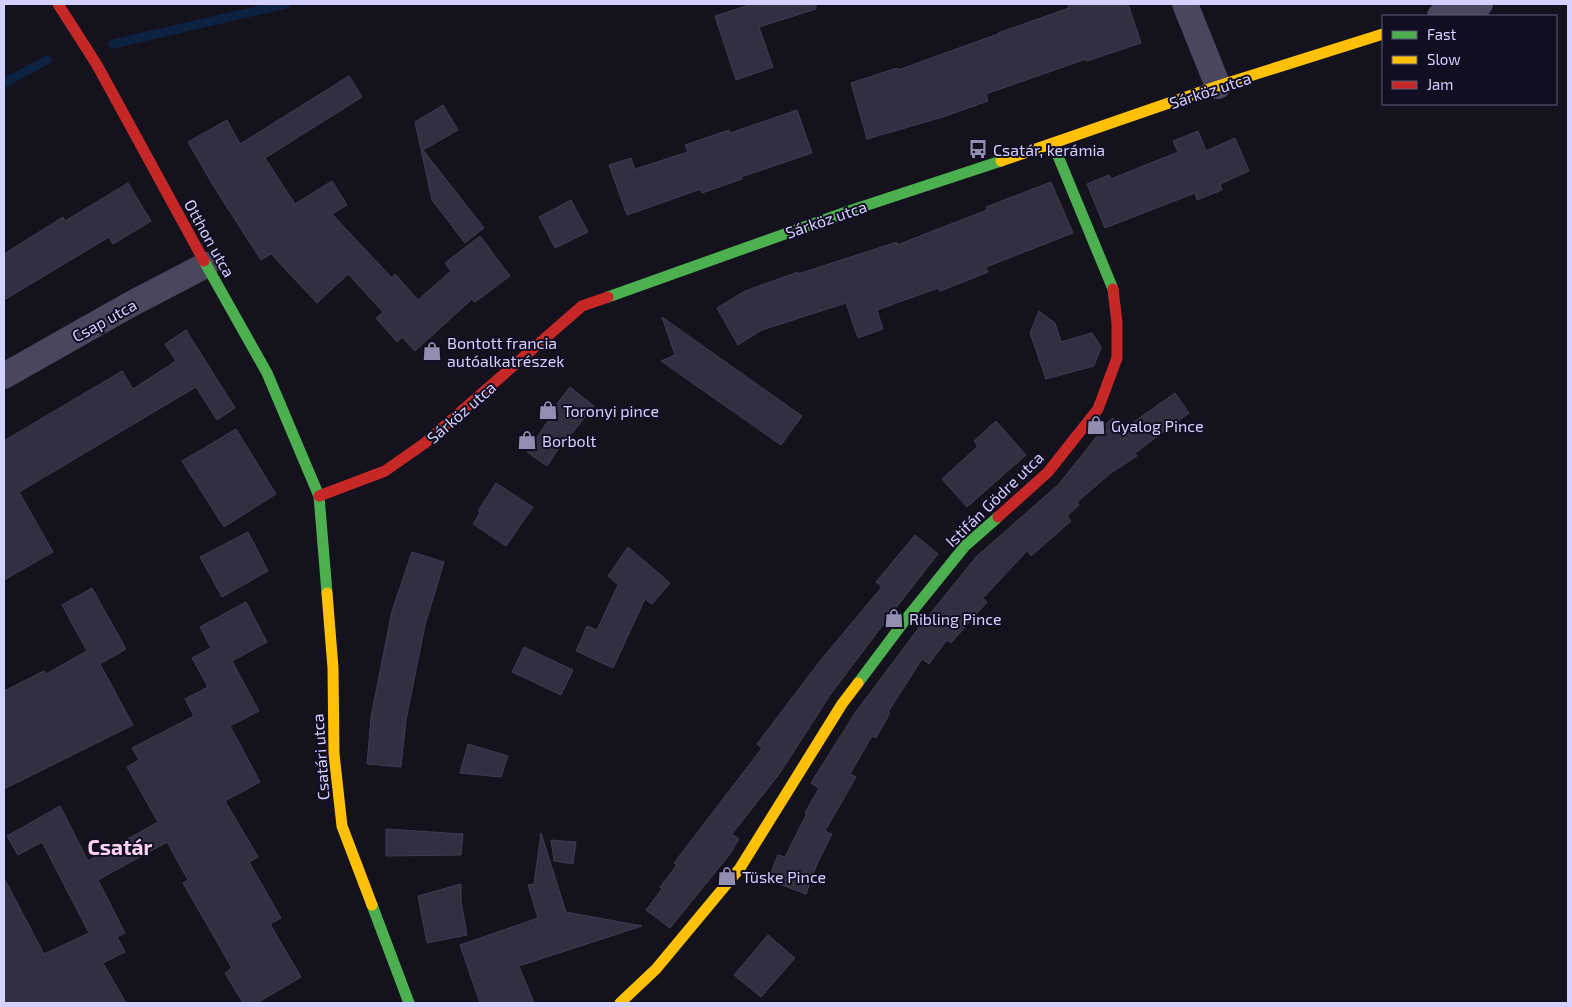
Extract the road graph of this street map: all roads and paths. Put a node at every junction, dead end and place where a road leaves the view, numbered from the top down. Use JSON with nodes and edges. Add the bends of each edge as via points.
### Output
{"nodes":[{"id":1,"x":58,"y":4,"type":"edge"},
{"id":2,"x":1185,"y":4,"type":"edge"},
{"id":3,"x":1480,"y":4,"type":"edge"},
{"id":4,"x":1443,"y":15,"type":"edge"},
{"id":5,"x":1382,"y":34,"type":"edge"},
{"id":6,"x":1218,"y":86,"type":"junction"},
{"id":7,"x":1053,"y":144,"type":"junction"},
{"id":8,"x":206,"y":265,"type":"junction"},
{"id":9,"x":4,"y":376,"type":"edge"},
{"id":10,"x":319,"y":496,"type":"junction"},
{"id":11,"x":409,"y":1003,"type":"edge"},
{"id":12,"x":620,"y":1003,"type":"edge"}],
"edges":[{"from":1,"to":8,"type":"street","name":"Otthon utca","via":[[97,65]]},
{"from":2,"to":6,"type":"street"},
{"from":3,"to":4,"type":"street"},
{"from":5,"to":6,"type":"street","name":"Sárköz utca"},
{"from":6,"to":7,"type":"street","name":"Sárköz utca"},
{"from":7,"to":10,"type":"street","name":"Sárköz utca","via":[[849,211],[582,306],[425,443],[385,471]]},
{"from":7,"to":12,"type":"street","name":"Istifán Gödre utca","via":[[1113,288],[1117,358],[1098,409],[1048,472],[965,546],[906,618],[842,704],[740,868],[656,969]]},
{"from":8,"to":9,"type":"street","name":"Csap utca"},
{"from":8,"to":10,"type":"street","name":"Otthon utca","via":[[267,373]]},
{"from":10,"to":11,"type":"street","name":"Csatári utca","via":[[333,668],[334,754],[342,826]]}]}
